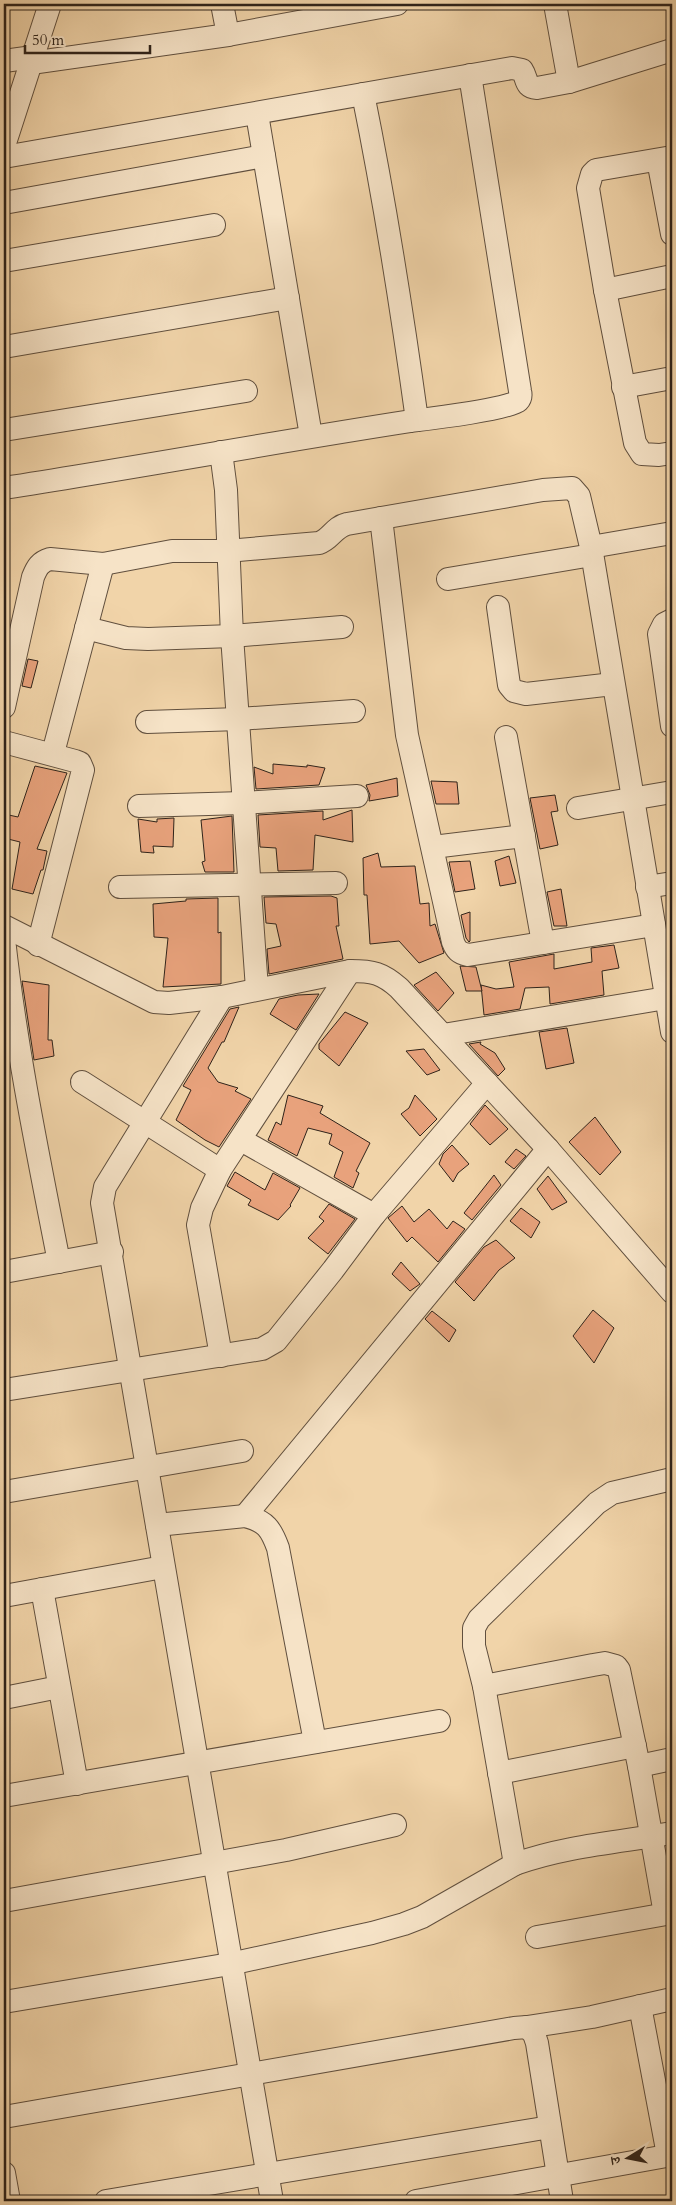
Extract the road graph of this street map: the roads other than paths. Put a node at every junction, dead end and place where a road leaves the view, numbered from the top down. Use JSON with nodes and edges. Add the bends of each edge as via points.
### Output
{"nodes":[{"id":1,"x":50,"y":4,"type":"edge"},
{"id":2,"x":222,"y":4,"type":"edge"},
{"id":3,"x":397,"y":4,"type":"edge"},
{"id":4,"x":555,"y":4,"type":"edge"},
{"id":5,"x":228,"y":35,"type":"junction"},
{"id":6,"x":672,"y":50,"type":"edge"},
{"id":7,"x":32,"y":60,"type":"junction"},
{"id":8,"x":4,"y":61,"type":"edge"},
{"id":9,"x":470,"y":75,"type":"junction"},
{"id":10,"x":570,"y":82,"type":"junction"},
{"id":11,"x":363,"y":94,"type":"junction"},
{"id":12,"x":257,"y":114,"type":"junction"},
{"id":13,"x":5,"y":137,"type":"edge"},
{"id":14,"x":264,"y":156,"type":"junction"},
{"id":15,"x":4,"y":157,"type":"edge"},
{"id":16,"x":665,"y":159,"type":"edge"},
{"id":17,"x":4,"y":203,"type":"edge"},
{"id":18,"x":214,"y":225,"type":"dead end"},
{"id":19,"x":672,"y":234,"type":"edge"},
{"id":20,"x":4,"y":261,"type":"edge"},
{"id":21,"x":672,"y":276,"type":"edge"},
{"id":22,"x":605,"y":290,"type":"junction"},
{"id":23,"x":288,"y":298,"type":"junction"},
{"id":24,"x":4,"y":347,"type":"edge"},
{"id":25,"x":672,"y":378,"type":"edge"},
{"id":26,"x":623,"y":387,"type":"junction"},
{"id":27,"x":246,"y":392,"type":"dead end"},
{"id":28,"x":417,"y":420,"type":"junction"},
{"id":29,"x":4,"y":430,"type":"edge"},
{"id":30,"x":311,"y":436,"type":"junction"},
{"id":31,"x":221,"y":452,"type":"junction"},
{"id":32,"x":672,"y":453,"type":"edge"},
{"id":33,"x":4,"y":488,"type":"edge"},
{"id":34,"x":382,"y":518,"type":"junction"},
{"id":35,"x":672,"y":533,"type":"edge"},
{"id":36,"x":227,"y":551,"type":"junction"},
{"id":37,"x":591,"y":551,"type":"junction"},
{"id":38,"x":103,"y":564,"type":"junction"},
{"id":39,"x":448,"y":579,"type":"dead end"},
{"id":40,"x":498,"y":607,"type":"dead end"},
{"id":41,"x":672,"y":620,"type":"edge"},
{"id":42,"x":342,"y":627,"type":"dead end"},
{"id":43,"x":86,"y":628,"type":"junction"},
{"id":44,"x":232,"y":636,"type":"junction"},
{"id":45,"x":613,"y":684,"type":"junction"},
{"id":46,"x":670,"y":699,"type":"edge"},
{"id":47,"x":4,"y":707,"type":"edge"},
{"id":48,"x":354,"y":711,"type":"dead end"},
{"id":49,"x":239,"y":719,"type":"junction"},
{"id":50,"x":147,"y":722,"type":"dead end"},
{"id":51,"x":672,"y":726,"type":"edge"},
{"id":52,"x":506,"y":737,"type":"dead end"},
{"id":53,"x":4,"y":742,"type":"edge"},
{"id":54,"x":54,"y":754,"type":"junction"},
{"id":55,"x":672,"y":792,"type":"edge"},
{"id":56,"x":357,"y":796,"type":"dead end"},
{"id":57,"x":632,"y":799,"type":"junction"},
{"id":58,"x":243,"y":803,"type":"junction"},
{"id":59,"x":139,"y":806,"type":"dead end"},
{"id":60,"x":578,"y":808,"type":"dead end"},
{"id":61,"x":524,"y":836,"type":"junction"},
{"id":62,"x":433,"y":847,"type":"junction"},
{"id":63,"x":336,"y":883,"type":"dead end"},
{"id":64,"x":672,"y":883,"type":"edge"},
{"id":65,"x":249,"y":885,"type":"junction"},
{"id":66,"x":647,"y":887,"type":"junction"},
{"id":67,"x":120,"y":888,"type":"dead end"},
{"id":68,"x":654,"y":925,"type":"junction"},
{"id":69,"x":4,"y":926,"type":"edge"},
{"id":70,"x":4,"y":939,"type":"edge"},
{"id":71,"x":543,"y":943,"type":"junction"},
{"id":72,"x":38,"y":945,"type":"junction"},
{"id":73,"x":350,"y":971,"type":"junction"},
{"id":74,"x":667,"y":972,"type":"edge"},
{"id":75,"x":257,"y":989,"type":"junction"},
{"id":76,"x":7,"y":990,"type":"edge"},
{"id":77,"x":222,"y":997,"type":"junction"},
{"id":78,"x":666,"y":998,"type":"junction"},
{"id":79,"x":672,"y":1032,"type":"edge"},
{"id":80,"x":443,"y":1035,"type":"junction"},
{"id":81,"x":14,"y":1078,"type":"edge"},
{"id":82,"x":82,"y":1082,"type":"dead end"},
{"id":83,"x":487,"y":1083,"type":"junction"},
{"id":84,"x":145,"y":1122,"type":"junction"},
{"id":85,"x":241,"y":1140,"type":"junction"},
{"id":86,"x":548,"y":1149,"type":"junction"},
{"id":87,"x":220,"y":1170,"type":"junction"},
{"id":88,"x":374,"y":1215,"type":"junction"},
{"id":89,"x":112,"y":1252,"type":"junction"},
{"id":90,"x":59,"y":1262,"type":"junction"},
{"id":91,"x":4,"y":1272,"type":"edge"},
{"id":92,"x":672,"y":1292,"type":"edge"},
{"id":93,"x":221,"y":1356,"type":"junction"},
{"id":94,"x":130,"y":1370,"type":"junction"},
{"id":95,"x":4,"y":1390,"type":"edge"},
{"id":96,"x":242,"y":1451,"type":"dead end"},
{"id":97,"x":147,"y":1468,"type":"junction"},
{"id":98,"x":672,"y":1478,"type":"edge"},
{"id":99,"x":4,"y":1492,"type":"edge"},
{"id":100,"x":245,"y":1516,"type":"junction"},
{"id":101,"x":157,"y":1525,"type":"junction"},
{"id":102,"x":163,"y":1567,"type":"junction"},
{"id":103,"x":42,"y":1589,"type":"junction"},
{"id":104,"x":4,"y":1596,"type":"edge"},
{"id":105,"x":484,"y":1686,"type":"junction"},
{"id":106,"x":59,"y":1687,"type":"junction"},
{"id":107,"x":4,"y":1698,"type":"edge"},
{"id":108,"x":440,"y":1721,"type":"dead end"},
{"id":109,"x":315,"y":1742,"type":"junction"},
{"id":110,"x":637,"y":1756,"type":"junction"},
{"id":111,"x":672,"y":1760,"type":"edge"},
{"id":112,"x":197,"y":1764,"type":"junction"},
{"id":113,"x":499,"y":1773,"type":"junction"},
{"id":114,"x":77,"y":1784,"type":"junction"},
{"id":115,"x":4,"y":1796,"type":"edge"},
{"id":116,"x":396,"y":1825,"type":"dead end"},
{"id":117,"x":662,"y":1835,"type":"edge"},
{"id":118,"x":215,"y":1863,"type":"junction"},
{"id":119,"x":515,"y":1864,"type":"junction"},
{"id":120,"x":4,"y":1901,"type":"edge"},
{"id":121,"x":669,"y":1914,"type":"edge"},
{"id":122,"x":537,"y":1937,"type":"dead end"},
{"id":123,"x":230,"y":1964,"type":"junction"},
{"id":124,"x":672,"y":1999,"type":"edge"},
{"id":125,"x":4,"y":2002,"type":"edge"},
{"id":126,"x":640,"y":2006,"type":"junction"},
{"id":127,"x":527,"y":2027,"type":"junction"},
{"id":128,"x":250,"y":2073,"type":"junction"},
{"id":129,"x":4,"y":2117,"type":"edge"},
{"id":130,"x":550,"y":2127,"type":"junction"},
{"id":131,"x":670,"y":2155,"type":"edge"},
{"id":132,"x":4,"y":2173,"type":"edge"},
{"id":133,"x":267,"y":2175,"type":"junction"},
{"id":134,"x":557,"y":2177,"type":"junction"},
{"id":135,"x":9,"y":2201,"type":"edge"},
{"id":136,"x":106,"y":2201,"type":"edge"},
{"id":137,"x":272,"y":2201,"type":"edge"},
{"id":138,"x":416,"y":2201,"type":"edge"},
{"id":139,"x":562,"y":2201,"type":"edge"}],
"edges":[{"from":1,"to":7,"type":"street"},
{"from":2,"to":5,"type":"street"},
{"from":3,"to":5,"type":"street"},
{"from":4,"to":10,"type":"street"},
{"from":5,"to":7,"type":"street"},
{"from":6,"to":10,"type":"street"},
{"from":7,"to":8,"type":"street"},
{"from":7,"to":13,"type":"street"},
{"from":9,"to":10,"type":"street","via":[[512,68],[522,70],[526,84],[531,88]]},
{"from":9,"to":11,"type":"street"},
{"from":9,"to":28,"type":"street","via":[[521,396],[508,406]]},
{"from":11,"to":12,"type":"street"},
{"from":11,"to":28,"type":"street","via":[[384,198]]},
{"from":12,"to":14,"type":"street"},
{"from":12,"to":15,"type":"street"},
{"from":14,"to":17,"type":"street"},
{"from":14,"to":23,"type":"street"},
{"from":16,"to":19,"type":"street"},
{"from":16,"to":22,"type":"street","via":[[596,170],[592,174],[588,188]]},
{"from":18,"to":20,"type":"street"},
{"from":21,"to":22,"type":"street"},
{"from":22,"to":26,"type":"street"},
{"from":23,"to":24,"type":"street"},
{"from":23,"to":30,"type":"street"},
{"from":25,"to":26,"type":"street"},
{"from":26,"to":32,"type":"street","via":[[638,449],[650,456]]},
{"from":27,"to":29,"type":"street"},
{"from":28,"to":30,"type":"street"},
{"from":30,"to":31,"type":"street"},
{"from":31,"to":33,"type":"street"},
{"from":31,"to":36,"type":"street","via":[[226,490]]},
{"from":34,"to":36,"type":"street","via":[[341,525],[319,544]]},
{"from":34,"to":37,"type":"street","via":[[566,487],[579,496]]},
{"from":34,"to":62,"type":"street","via":[[407,736]]},
{"from":35,"to":37,"type":"street"},
{"from":36,"to":38,"type":"street","via":[[172,551]]},
{"from":36,"to":44,"type":"street"},
{"from":37,"to":39,"type":"street"},
{"from":37,"to":45,"type":"street"},
{"from":38,"to":43,"type":"street"},
{"from":38,"to":47,"type":"street","via":[[50,559],[40,564],[33,577]]},
{"from":40,"to":45,"type":"street","via":[[509,685],[514,691],[526,694]]},
{"from":41,"to":46,"type":"street","via":[[664,624],[659,634]]},
{"from":42,"to":44,"type":"street"},
{"from":43,"to":44,"type":"street","via":[[126,638]]},
{"from":43,"to":54,"type":"street"},
{"from":44,"to":49,"type":"street"},
{"from":45,"to":57,"type":"street"},
{"from":46,"to":51,"type":"street"},
{"from":48,"to":49,"type":"street"},
{"from":49,"to":50,"type":"street"},
{"from":49,"to":58,"type":"street"},
{"from":52,"to":61,"type":"street"},
{"from":53,"to":54,"type":"street"},
{"from":54,"to":72,"type":"street","via":[[80,763],[84,770]]},
{"from":55,"to":57,"type":"street"},
{"from":56,"to":58,"type":"street"},
{"from":57,"to":60,"type":"street"},
{"from":57,"to":66,"type":"street"},
{"from":58,"to":59,"type":"street"},
{"from":58,"to":65,"type":"street"},
{"from":61,"to":62,"type":"street"},
{"from":61,"to":71,"type":"street"},
{"from":62,"to":71,"type":"street","via":[[456,950],[468,955]]},
{"from":63,"to":65,"type":"street"},
{"from":64,"to":66,"type":"street"},
{"from":65,"to":67,"type":"street"},
{"from":65,"to":75,"type":"street"},
{"from":66,"to":68,"type":"street"},
{"from":68,"to":71,"type":"street"},
{"from":68,"to":74,"type":"street"},
{"from":69,"to":72,"type":"street"},
{"from":70,"to":76,"type":"street"},
{"from":72,"to":77,"type":"street","via":[[154,1002]]},
{"from":73,"to":75,"type":"street"},
{"from":73,"to":80,"type":"street","via":[[372,972],[389,980]]},
{"from":73,"to":85,"type":"street"},
{"from":74,"to":78,"type":"street"},
{"from":75,"to":77,"type":"street"},
{"from":76,"to":81,"type":"street"},
{"from":77,"to":84,"type":"street"},
{"from":78,"to":79,"type":"street"},
{"from":78,"to":80,"type":"street"},
{"from":80,"to":83,"type":"street"},
{"from":81,"to":90,"type":"street"},
{"from":82,"to":84,"type":"street"},
{"from":83,"to":86,"type":"street"},
{"from":83,"to":88,"type":"street"},
{"from":84,"to":87,"type":"street"},
{"from":84,"to":89,"type":"street","via":[[103,1192],[102,1203]]},
{"from":85,"to":87,"type":"street"},
{"from":85,"to":88,"type":"street"},
{"from":86,"to":92,"type":"street"},
{"from":86,"to":100,"type":"street"},
{"from":87,"to":93,"type":"street","via":[[202,1208],[198,1226]]},
{"from":88,"to":93,"type":"street","via":[[273,1344]]},
{"from":89,"to":90,"type":"street"},
{"from":89,"to":94,"type":"street"},
{"from":90,"to":91,"type":"street"},
{"from":93,"to":94,"type":"street"},
{"from":94,"to":95,"type":"street"},
{"from":94,"to":97,"type":"street"},
{"from":96,"to":97,"type":"street"},
{"from":97,"to":99,"type":"street"},
{"from":97,"to":101,"type":"street"},
{"from":98,"to":105,"type":"street","via":[[612,1493],[597,1503],[479,1619],[473,1637]]},
{"from":100,"to":101,"type":"street"},
{"from":100,"to":109,"type":"street","via":[[264,1524],[272,1532],[278,1548]]},
{"from":101,"to":102,"type":"street"},
{"from":102,"to":103,"type":"street"},
{"from":102,"to":112,"type":"street"},
{"from":103,"to":104,"type":"street"},
{"from":103,"to":106,"type":"street"},
{"from":105,"to":110,"type":"street","via":[[611,1663],[619,1670]]},
{"from":105,"to":113,"type":"street"},
{"from":106,"to":107,"type":"street"},
{"from":106,"to":114,"type":"street"},
{"from":108,"to":109,"type":"street"},
{"from":109,"to":112,"type":"street"},
{"from":110,"to":111,"type":"street"},
{"from":110,"to":113,"type":"street"},
{"from":110,"to":117,"type":"street"},
{"from":112,"to":114,"type":"street"},
{"from":112,"to":118,"type":"street"},
{"from":113,"to":119,"type":"street"},
{"from":114,"to":115,"type":"street"},
{"from":116,"to":118,"type":"street"},
{"from":117,"to":119,"type":"street","via":[[556,1853]]},
{"from":117,"to":121,"type":"street"},
{"from":118,"to":120,"type":"street"},
{"from":118,"to":123,"type":"street"},
{"from":119,"to":123,"type":"street","via":[[404,1924]]},
{"from":121,"to":122,"type":"street"},
{"from":123,"to":125,"type":"street"},
{"from":123,"to":128,"type":"street"},
{"from":124,"to":126,"type":"street"},
{"from":126,"to":127,"type":"street"},
{"from":126,"to":131,"type":"street"},
{"from":127,"to":128,"type":"street"},
{"from":127,"to":130,"type":"street","via":[[537,2043]]},
{"from":128,"to":129,"type":"street"},
{"from":128,"to":133,"type":"street"},
{"from":130,"to":133,"type":"street"},
{"from":130,"to":134,"type":"street"},
{"from":131,"to":134,"type":"street"},
{"from":132,"to":135,"type":"street"},
{"from":133,"to":136,"type":"street"},
{"from":133,"to":137,"type":"street"},
{"from":134,"to":138,"type":"street"},
{"from":134,"to":139,"type":"street"}]}
